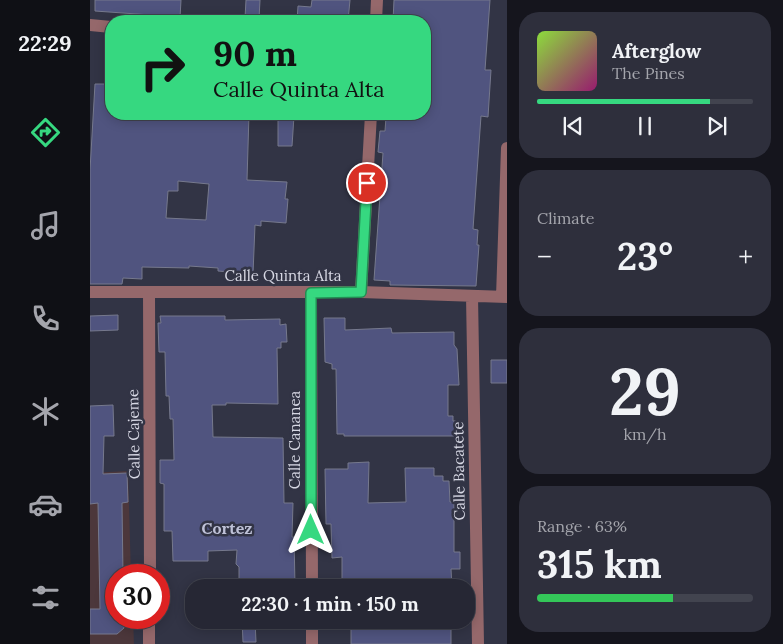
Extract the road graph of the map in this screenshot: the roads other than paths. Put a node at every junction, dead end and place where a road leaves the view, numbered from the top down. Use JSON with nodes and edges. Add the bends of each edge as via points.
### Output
{"nodes":[{"id":1,"x":377,"y":0,"type":"edge"},
{"id":2,"x":376,"y":15,"type":"edge"},
{"id":3,"x":90,"y":25,"type":"edge"},
{"id":4,"x":105,"y":26,"type":"edge"},
{"id":5,"x":371,"y":120,"type":"edge"},
{"id":6,"x":507,"y":148,"type":"edge"},
{"id":7,"x":90,"y":292,"type":"edge"},
{"id":8,"x":149,"y":292,"type":"junction"},
{"id":9,"x":361,"y":292,"type":"junction"},
{"id":10,"x":311,"y":293,"type":"junction"},
{"id":11,"x":472,"y":296,"type":"junction"},
{"id":12,"x":504,"y":297,"type":"edge"},
{"id":13,"x":150,"y":564,"type":"edge"},
{"id":14,"x":312,"y":579,"type":"edge"},
{"id":15,"x":150,"y":629,"type":"edge"},
{"id":16,"x":312,"y":629,"type":"edge"},
{"id":17,"x":149,"y":644,"type":"edge"},
{"id":18,"x":312,"y":644,"type":"edge"},
{"id":19,"x":478,"y":644,"type":"edge"}],
"edges":[{"from":1,"to":2,"type":"street"},
{"from":3,"to":4,"type":"street"},
{"from":5,"to":9,"type":"street"},
{"from":6,"to":12,"type":"street"},
{"from":7,"to":8,"type":"street","name":"Calle Quinta Alta"},
{"from":8,"to":10,"type":"street","name":"Calle Quinta Alta"},
{"from":8,"to":13,"type":"street","name":"Calle Cajeme"},
{"from":9,"to":10,"type":"street","name":"Calle Quinta Alta"},
{"from":9,"to":11,"type":"street","name":"Calle Quinta Alta"},
{"from":10,"to":14,"type":"street","name":"Calle Cananea"},
{"from":11,"to":12,"type":"street","name":"Calle Quinta Alta"},
{"from":11,"to":19,"type":"street","name":"Calle Bacatete"},
{"from":15,"to":17,"type":"street"},
{"from":16,"to":18,"type":"street"}]}
